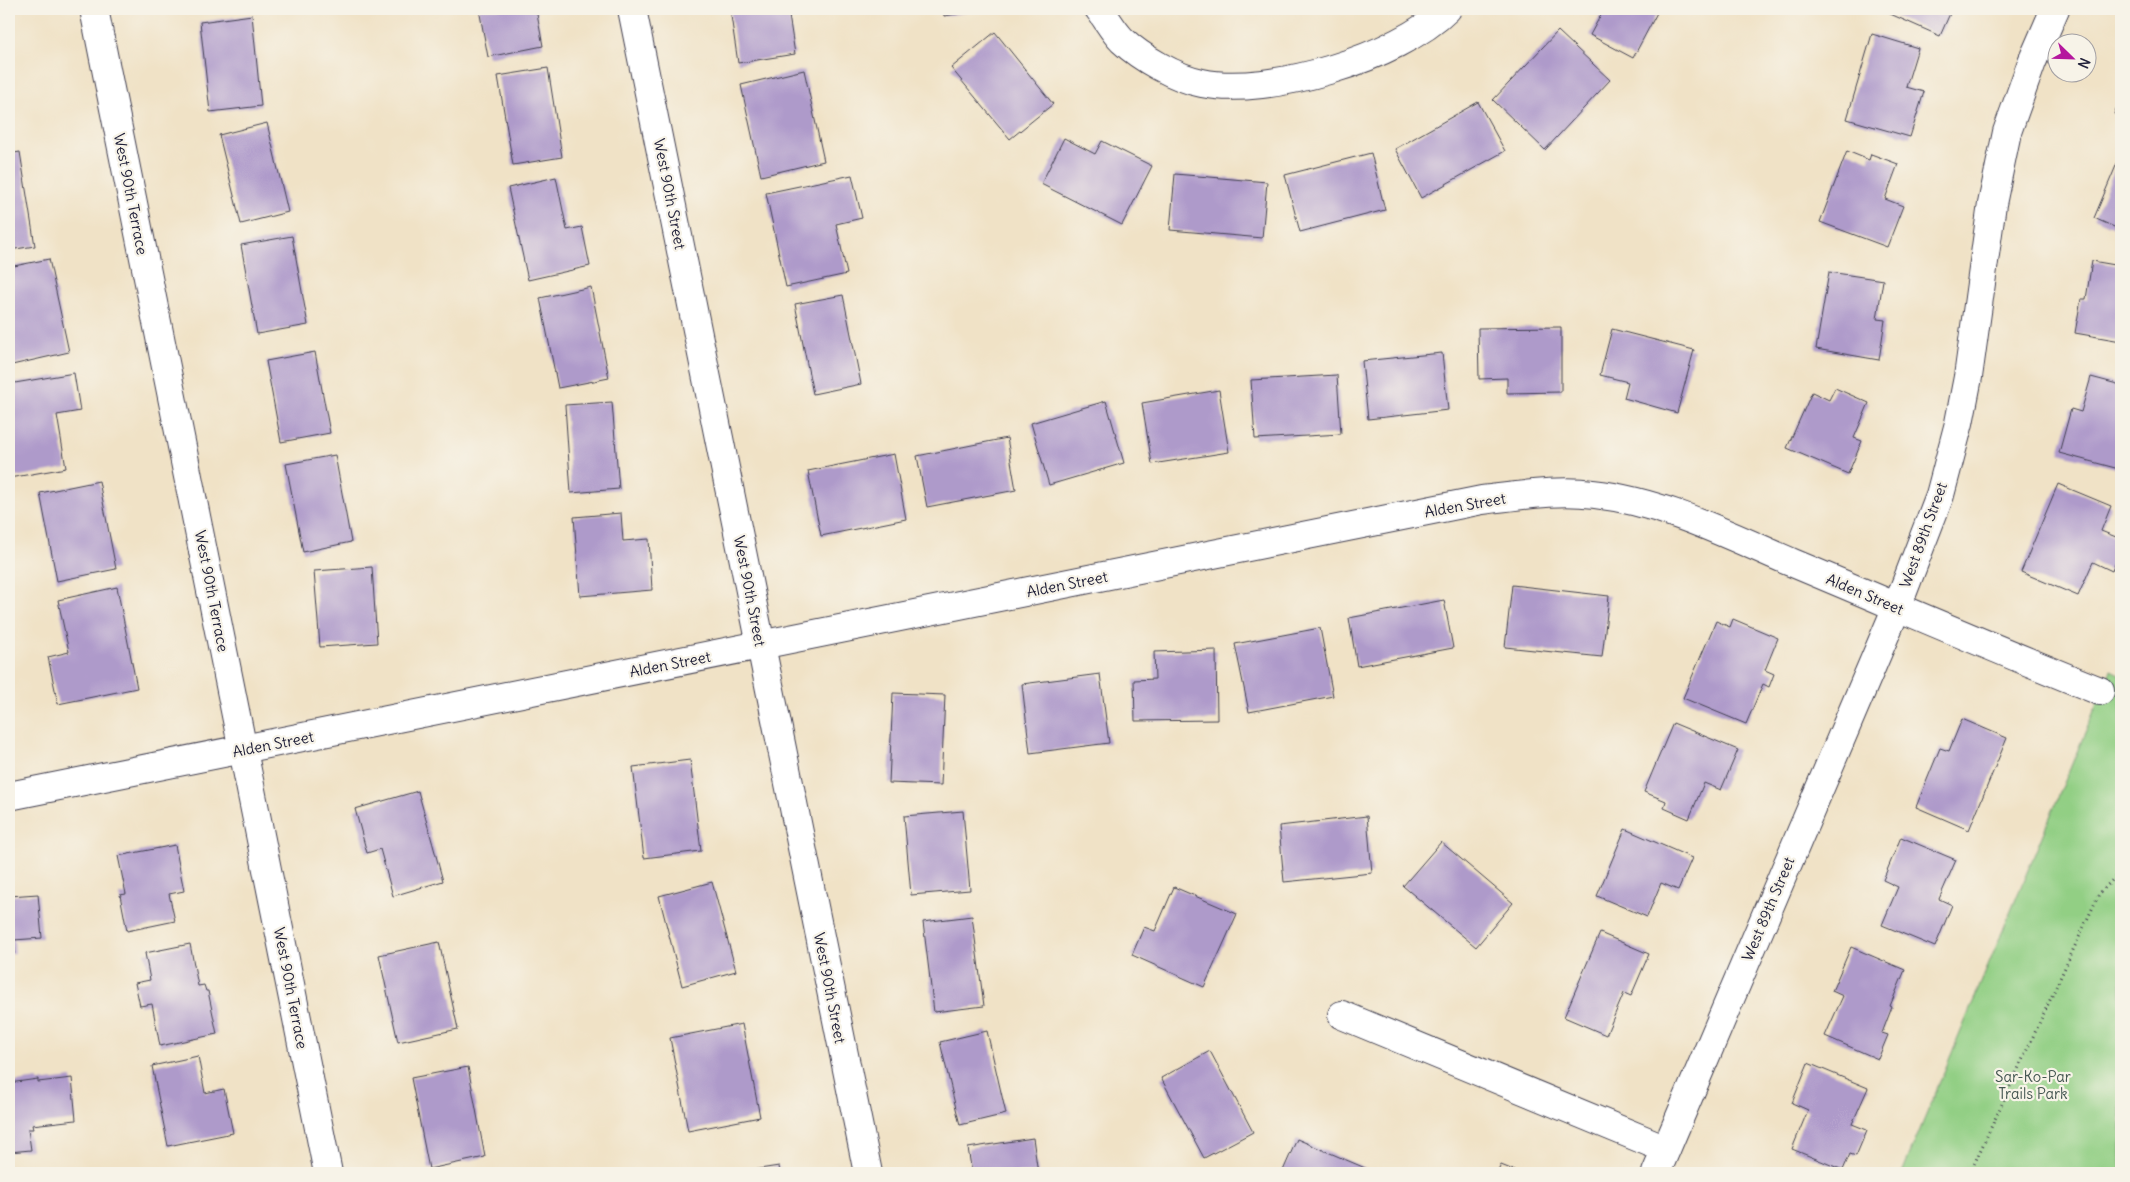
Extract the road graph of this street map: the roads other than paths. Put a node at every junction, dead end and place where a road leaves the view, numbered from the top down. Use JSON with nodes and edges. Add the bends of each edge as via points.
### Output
{"nodes":[{"id":1,"x":94,"y":9,"type":"edge"},
{"id":2,"x":632,"y":9,"type":"edge"},
{"id":3,"x":1099,"y":9,"type":"edge"},
{"id":4,"x":1448,"y":9,"type":"edge"},
{"id":5,"x":2055,"y":9,"type":"edge"},
{"id":6,"x":1897,"y":607,"type":"junction"},
{"id":7,"x":761,"y":645,"type":"junction"},
{"id":8,"x":2100,"y":691,"type":"dead end"},
{"id":9,"x":244,"y":750,"type":"junction"},
{"id":10,"x":9,"y":796,"type":"edge"},
{"id":11,"x":1342,"y":1016,"type":"dead end"},
{"id":12,"x":1661,"y":1161,"type":"edge"},
{"id":13,"x":328,"y":1173,"type":"edge"},
{"id":14,"x":868,"y":1173,"type":"edge"}],
"edges":[{"from":1,"to":9,"type":"street","name":"West 90th Terrace"},
{"from":2,"to":7,"type":"street","name":"West 90th Street"},
{"from":3,"to":4,"type":"street","via":[[1122,39],[1156,65],[1201,83],[1243,86],[1310,75],[1369,57],[1415,33]]},
{"from":5,"to":6,"type":"street","name":"West 89th Street","via":[[2007,132],[1992,204],[1959,423],[1940,495]]},
{"from":6,"to":7,"type":"street","name":"Alden Street","via":[[1684,517],[1628,500],[1560,492],[1482,500]]},
{"from":6,"to":8,"type":"street","name":"Alden Street"},
{"from":6,"to":12,"type":"street","name":"West 89th Street"},
{"from":7,"to":9,"type":"street","name":"Alden Street"},
{"from":7,"to":14,"type":"street","name":"West 90th Street"},
{"from":9,"to":10,"type":"street","name":"Alden Street"},
{"from":9,"to":13,"type":"street","name":"West 90th Terrace"},
{"from":11,"to":12,"type":"street","name":"West 89th Street"}]}
